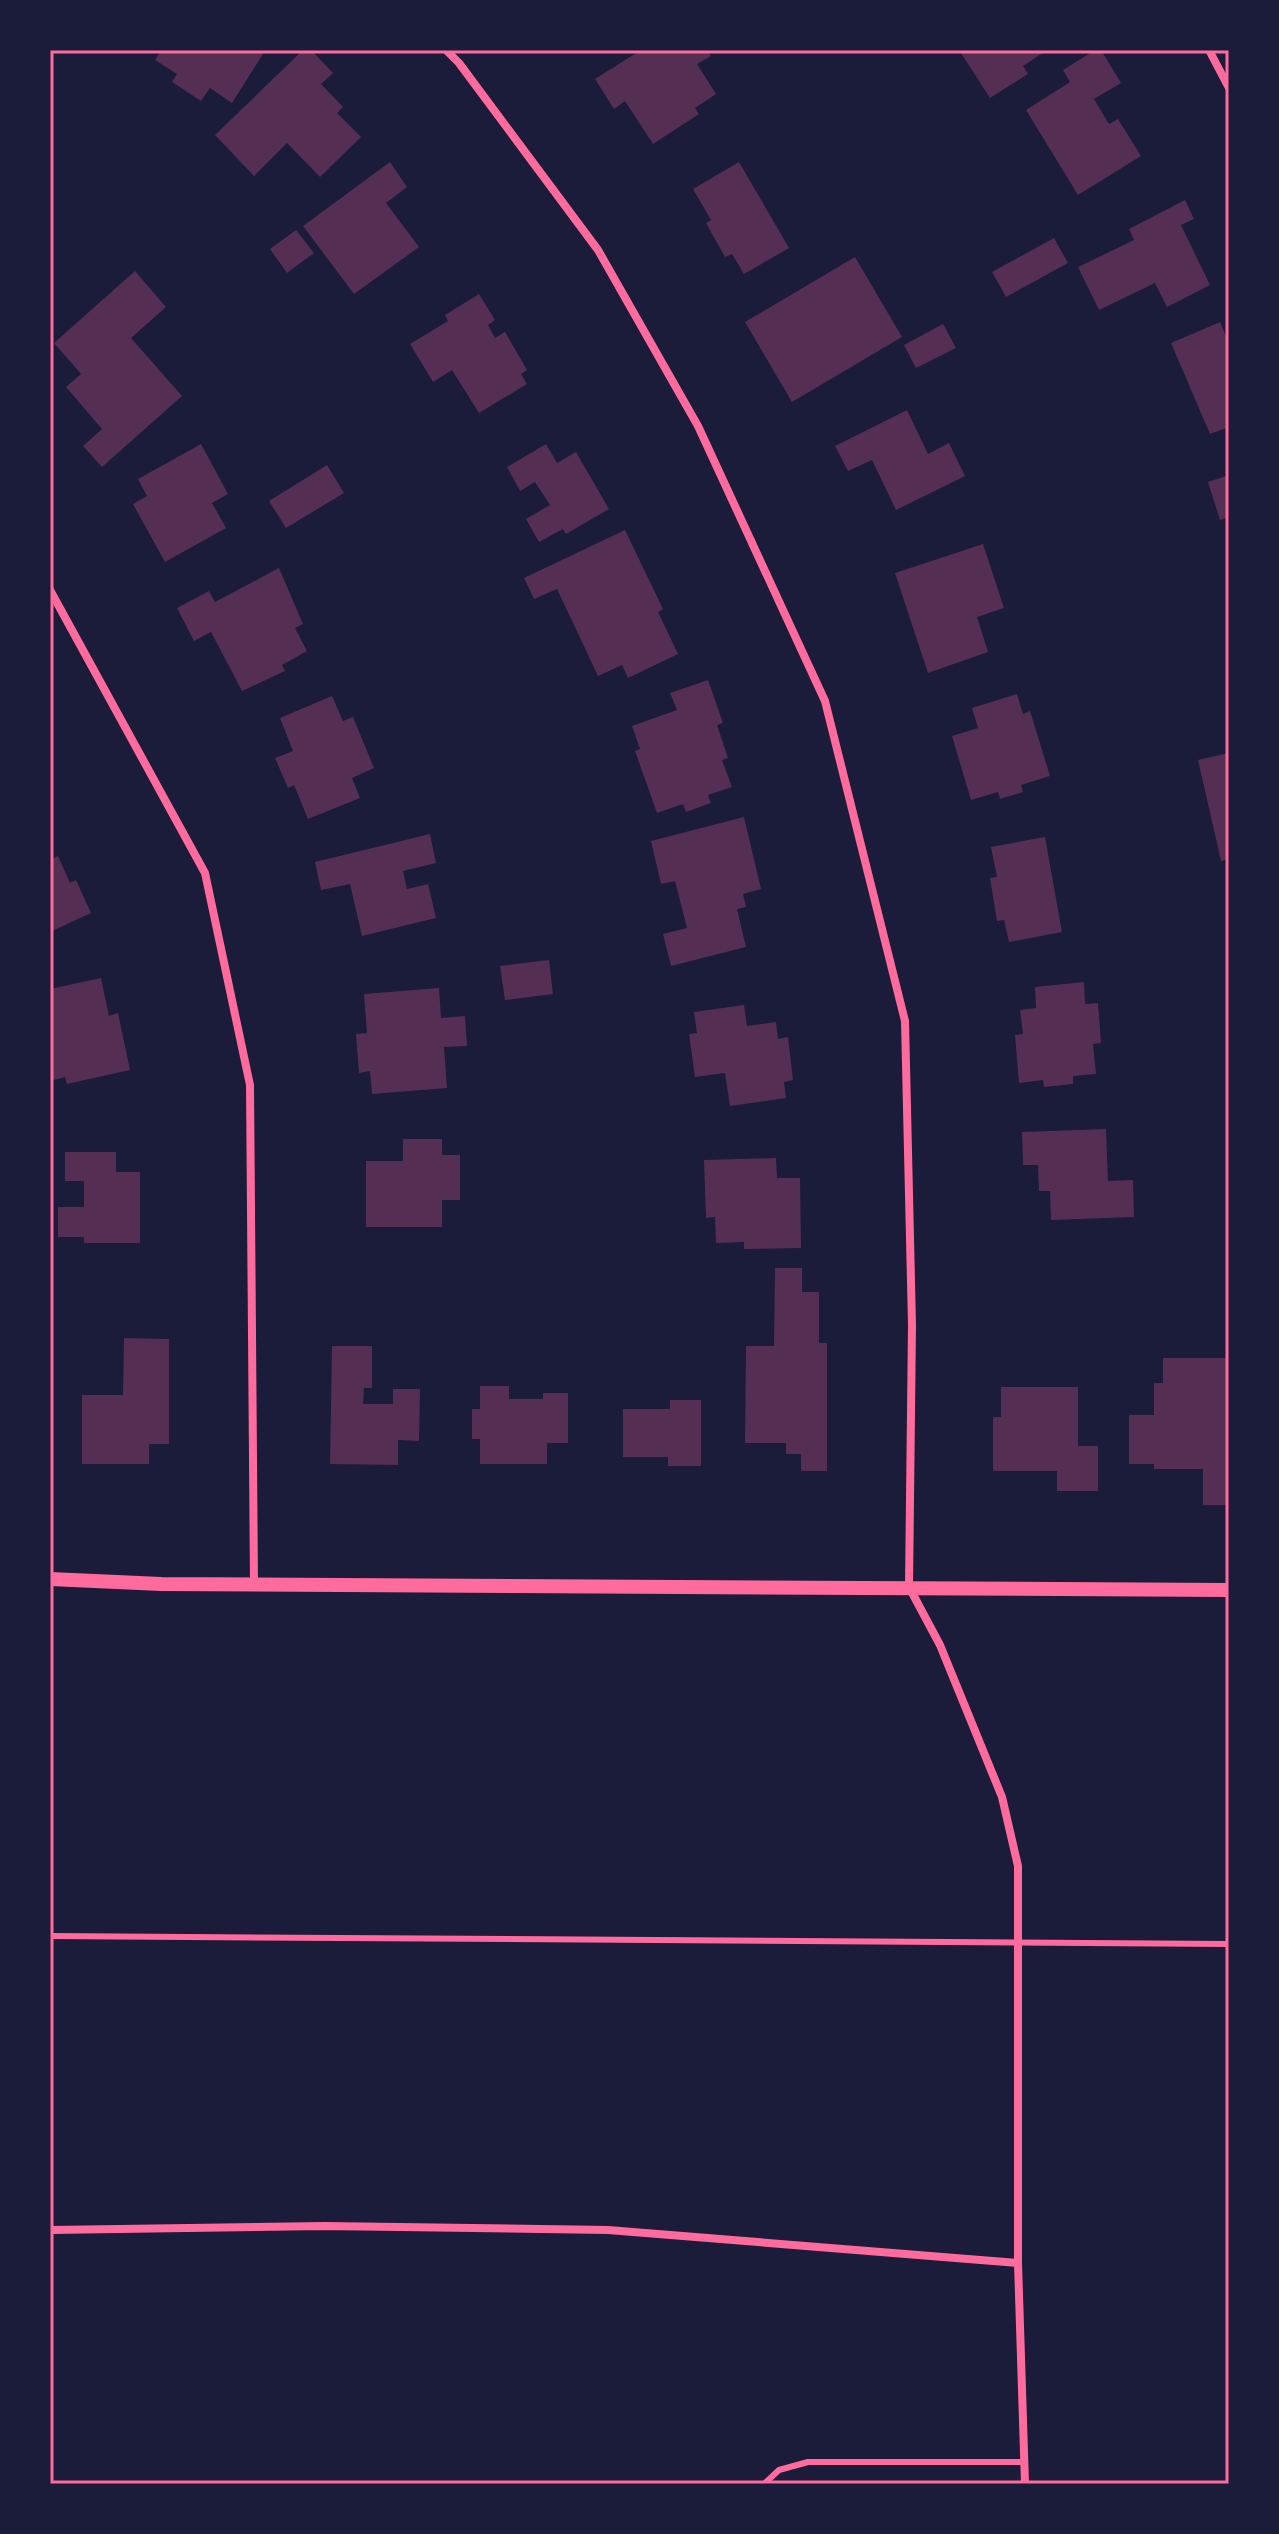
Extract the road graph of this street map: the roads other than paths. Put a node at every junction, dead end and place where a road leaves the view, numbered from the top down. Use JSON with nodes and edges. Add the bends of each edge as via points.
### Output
{"nodes":[{"id":1,"x":446,"y":50,"type":"edge"},
{"id":2,"x":1209,"y":50,"type":"edge"},
{"id":3,"x":1229,"y":88,"type":"edge"},
{"id":4,"x":50,"y":590,"type":"edge"},
{"id":5,"x":50,"y":1579,"type":"edge"},
{"id":6,"x":254,"y":1584,"type":"junction"},
{"id":7,"x":909,"y":1587,"type":"junction"},
{"id":8,"x":1229,"y":1590,"type":"edge"},
{"id":9,"x":50,"y":1936,"type":"edge"},
{"id":10,"x":1018,"y":1943,"type":"junction"},
{"id":11,"x":1229,"y":1944,"type":"edge"},
{"id":12,"x":50,"y":2230,"type":"edge"},
{"id":13,"x":1018,"y":2263,"type":"junction"},
{"id":14,"x":1024,"y":2462,"type":"junction"},
{"id":15,"x":764,"y":2484,"type":"edge"},
{"id":16,"x":1025,"y":2484,"type":"edge"}],
"edges":[{"from":1,"to":7,"type":"street","via":[[598,250],[698,426],[825,701],[905,1021],[912,1325]]},
{"from":2,"to":3,"type":"street"},
{"from":4,"to":6,"type":"street","via":[[205,873],[250,1085]]},
{"from":5,"to":6,"type":"street"},
{"from":6,"to":7,"type":"street"},
{"from":7,"to":8,"type":"street"},
{"from":7,"to":10,"type":"street","via":[[940,1645],[1002,1797],[1018,1866]]},
{"from":9,"to":10,"type":"lane"},
{"from":10,"to":11,"type":"lane"},
{"from":10,"to":13,"type":"street"},
{"from":12,"to":13,"type":"street","via":[[608,2230]]},
{"from":13,"to":14,"type":"street"},
{"from":14,"to":15,"type":"lane","via":[[808,2462],[779,2470]]},
{"from":14,"to":16,"type":"street"}]}
